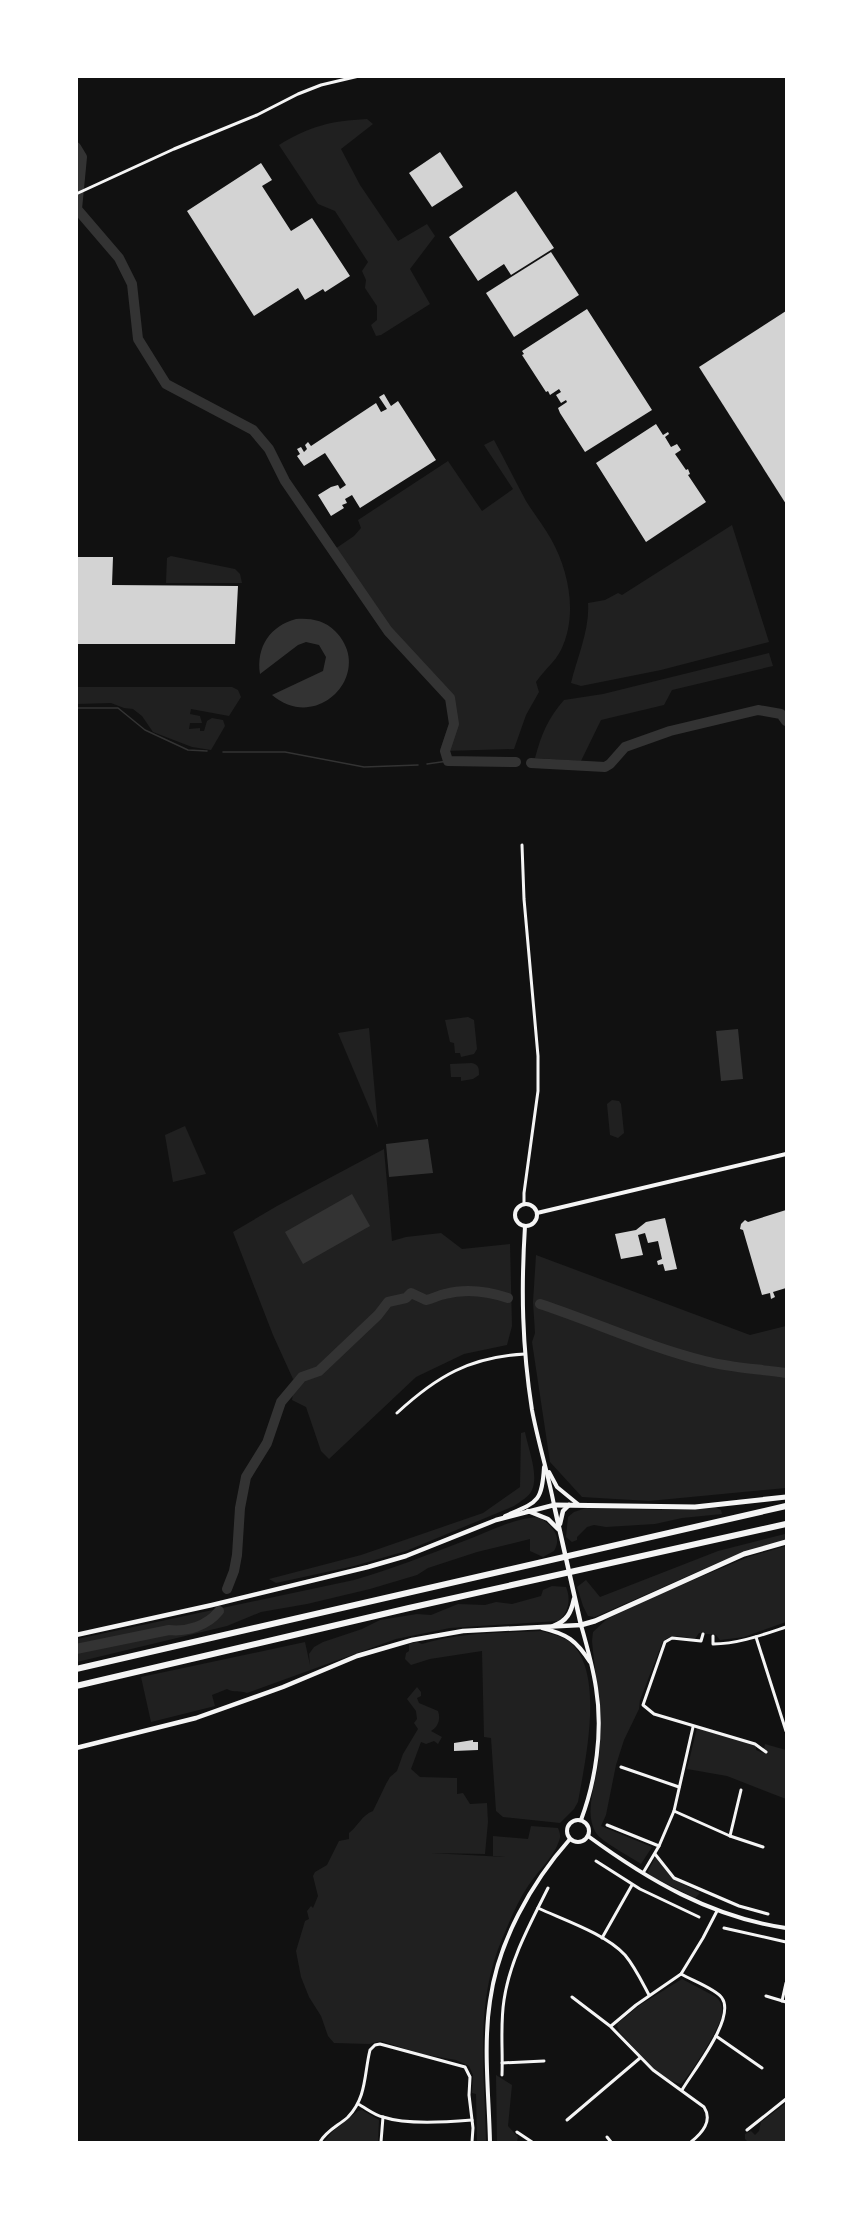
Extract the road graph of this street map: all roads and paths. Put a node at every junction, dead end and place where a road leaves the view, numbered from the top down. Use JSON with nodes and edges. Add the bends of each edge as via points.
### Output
{"nodes":[{"id":1,"x":359,"y":76,"type":"edge"},
{"id":2,"x":76,"y":194,"type":"edge"},
{"id":3,"x":522,"y":845,"type":"dead end"},
{"id":4,"x":786,"y":1154,"type":"edge"},
{"id":5,"x":524,"y":1204,"type":"junction"},
{"id":6,"x":537,"y":1213,"type":"junction"},
{"id":7,"x":525,"y":1226,"type":"junction"},
{"id":8,"x":525,"y":1354,"type":"junction"},
{"id":9,"x":397,"y":1413,"type":"dead end"},
{"id":10,"x":544,"y":1460,"type":"junction"},
{"id":11,"x":786,"y":1497,"type":"edge"},
{"id":12,"x":569,"y":1505,"type":"junction"},
{"id":13,"x":579,"y":1505,"type":"junction"},
{"id":14,"x":554,"y":1506,"type":"junction"},
{"id":15,"x":786,"y":1506,"type":"edge"},
{"id":16,"x":528,"y":1511,"type":"junction"},
{"id":17,"x":496,"y":1520,"type":"junction"},
{"id":18,"x":786,"y":1524,"type":"edge"},
{"id":19,"x":559,"y":1531,"type":"junction"},
{"id":20,"x":786,"y":1542,"type":"edge"},
{"id":21,"x":574,"y":1596,"type":"junction"},
{"id":22,"x":581,"y":1625,"type":"junction"},
{"id":23,"x":786,"y":1627,"type":"edge"},
{"id":24,"x":542,"y":1628,"type":"junction"},
{"id":25,"x":703,"y":1634,"type":"dead end"},
{"id":26,"x":76,"y":1635,"type":"edge"},
{"id":27,"x":713,"y":1636,"type":"dead end"},
{"id":28,"x":756,"y":1637,"type":"junction"},
{"id":29,"x":592,"y":1665,"type":"junction"},
{"id":30,"x":76,"y":1669,"type":"edge"},
{"id":31,"x":76,"y":1686,"type":"edge"},
{"id":32,"x":693,"y":1726,"type":"junction"},
{"id":33,"x":786,"y":1731,"type":"edge"},
{"id":34,"x":76,"y":1748,"type":"edge"},
{"id":35,"x":766,"y":1752,"type":"dead end"},
{"id":36,"x":621,"y":1767,"type":"dead end"},
{"id":37,"x":679,"y":1787,"type":"junction"},
{"id":38,"x":741,"y":1790,"type":"dead end"},
{"id":39,"x":674,"y":1811,"type":"junction"},
{"id":40,"x":581,"y":1821,"type":"junction"},
{"id":41,"x":607,"y":1825,"type":"dead end"},
{"id":42,"x":588,"y":1836,"type":"junction"},
{"id":43,"x":730,"y":1836,"type":"junction"},
{"id":44,"x":570,"y":1839,"type":"junction"},
{"id":45,"x":659,"y":1846,"type":"junction"},
{"id":46,"x":763,"y":1847,"type":"dead end"},
{"id":47,"x":655,"y":1854,"type":"junction"},
{"id":48,"x":596,"y":1861,"type":"dead end"},
{"id":49,"x":642,"y":1874,"type":"junction"},
{"id":50,"x":632,"y":1885,"type":"junction"},
{"id":51,"x":548,"y":1888,"type":"dead end"},
{"id":52,"x":763,"y":1905,"type":"dead end"},
{"id":53,"x":538,"y":1908,"type":"junction"},
{"id":54,"x":717,"y":1911,"type":"junction"},
{"id":55,"x":762,"y":1912,"type":"junction"},
{"id":56,"x":692,"y":1914,"type":"junction"},
{"id":57,"x":768,"y":1914,"type":"dead end"},
{"id":58,"x":699,"y":1917,"type":"dead end"},
{"id":59,"x":690,"y":1920,"type":"dead end"},
{"id":60,"x":724,"y":1928,"type":"dead end"},
{"id":61,"x":786,"y":1928,"type":"edge"},
{"id":62,"x":730,"y":1930,"type":"junction"},
{"id":63,"x":728,"y":1935,"type":"dead end"},
{"id":64,"x":602,"y":1938,"type":"junction"},
{"id":65,"x":786,"y":1942,"type":"edge"},
{"id":66,"x":681,"y":1974,"type":"junction"},
{"id":67,"x":786,"y":1983,"type":"edge"},
{"id":68,"x":649,"y":1995,"type":"junction"},
{"id":69,"x":766,"y":1996,"type":"dead end"},
{"id":70,"x":572,"y":1997,"type":"dead end"},
{"id":71,"x":784,"y":2002,"type":"edge"},
{"id":72,"x":610,"y":2026,"type":"junction"},
{"id":73,"x":716,"y":2036,"type":"junction"},
{"id":74,"x":640,"y":2058,"type":"junction"},
{"id":75,"x":544,"y":2061,"type":"dead end"},
{"id":76,"x":502,"y":2063,"type":"junction"},
{"id":77,"x":762,"y":2068,"type":"dead end"},
{"id":78,"x":502,"y":2075,"type":"dead end"},
{"id":79,"x":682,"y":2090,"type":"junction"},
{"id":80,"x":786,"y":2100,"type":"edge"},
{"id":81,"x":358,"y":2104,"type":"junction"},
{"id":82,"x":383,"y":2117,"type":"junction"},
{"id":83,"x":472,"y":2120,"type":"junction"},
{"id":84,"x":567,"y":2120,"type":"dead end"},
{"id":85,"x":747,"y":2130,"type":"dead end"},
{"id":86,"x":517,"y":2132,"type":"dead end"},
{"id":87,"x":607,"y":2137,"type":"dead end"},
{"id":88,"x":321,"y":2142,"type":"edge"},
{"id":89,"x":381,"y":2142,"type":"edge"},
{"id":90,"x":472,"y":2142,"type":"edge"},
{"id":91,"x":490,"y":2142,"type":"edge"},
{"id":92,"x":532,"y":2142,"type":"edge"},
{"id":93,"x":610,"y":2142,"type":"edge"},
{"id":94,"x":691,"y":2142,"type":"edge"}],
"edges":[{"from":1,"to":2,"type":"street","via":[[298,94]]},
{"from":3,"to":5,"type":"street","via":[[538,1056],[538,1091]]},
{"from":4,"to":6,"type":"street"},
{"from":5,"to":6,"type":"street","via":[[534,1207]]},
{"from":5,"to":7,"type":"street","via":[[516,1209],[515,1216]]},
{"from":6,"to":7,"type":"street","via":[[534,1222]]},
{"from":7,"to":8,"type":"street"},
{"from":8,"to":9,"type":"street","via":[[482,1359],[461,1367],[427,1387]]},
{"from":8,"to":10,"type":"street","via":[[532,1411]]},
{"from":10,"to":13,"type":"street","via":[[557,1487]]},
{"from":10,"to":14,"type":"street"},
{"from":10,"to":17,"type":"street","via":[[543,1489],[538,1499]]},
{"from":11,"to":13,"type":"highway","via":[[695,1507]]},
{"from":12,"to":13,"type":"highway"},
{"from":12,"to":14,"type":"highway"},
{"from":12,"to":19,"type":"main road","via":[[561,1516]]},
{"from":14,"to":16,"type":"main road"},
{"from":14,"to":19,"type":"main road"},
{"from":15,"to":30,"type":"highway"},
{"from":16,"to":17,"type":"main road"},
{"from":16,"to":19,"type":"main road","via":[[549,1519]]},
{"from":17,"to":26,"type":"main road","via":[[368,1567]]},
{"from":18,"to":31,"type":"highway"},
{"from":19,"to":21,"type":"main road"},
{"from":20,"to":22,"type":"highway","via":[[744,1554]]},
{"from":21,"to":22,"type":"main road"},
{"from":21,"to":24,"type":"main road","via":[[565,1620]]},
{"from":22,"to":24,"type":"main road"},
{"from":22,"to":29,"type":"street"},
{"from":23,"to":28,"type":"street"},
{"from":24,"to":29,"type":"street","via":[[572,1639]]},
{"from":24,"to":34,"type":"main road","via":[[463,1631],[412,1640],[357,1656],[232,1707]]},
{"from":25,"to":32,"type":"street","via":[[701,1641],[672,1638],[665,1642],[643,1705],[654,1714]]},
{"from":27,"to":28,"type":"street","via":[[712,1644]]},
{"from":28,"to":33,"type":"street"},
{"from":29,"to":40,"type":"street","via":[[598,1729],[589,1799]]},
{"from":32,"to":35,"type":"street","via":[[754,1744]]},
{"from":32,"to":37,"type":"street"},
{"from":36,"to":37,"type":"street"},
{"from":37,"to":39,"type":"street"},
{"from":38,"to":43,"type":"street"},
{"from":39,"to":43,"type":"street"},
{"from":39,"to":45,"type":"street"},
{"from":40,"to":42,"type":"street","via":[[587,1826]]},
{"from":40,"to":44,"type":"street","via":[[572,1821],[567,1827]]},
{"from":41,"to":45,"type":"street"},
{"from":42,"to":44,"type":"street","via":[[580,1842]]},
{"from":42,"to":49,"type":"street"},
{"from":43,"to":46,"type":"street"},
{"from":44,"to":91,"type":"street","via":[[525,1903],[497,1970],[487,2025]]},
{"from":45,"to":47,"type":"street"},
{"from":47,"to":49,"type":"street"},
{"from":47,"to":55,"type":"street","via":[[674,1878]]},
{"from":48,"to":50,"type":"street"},
{"from":49,"to":54,"type":"street"},
{"from":50,"to":56,"type":"street"},
{"from":50,"to":64,"type":"street"},
{"from":51,"to":53,"type":"street"},
{"from":52,"to":55,"type":"street"},
{"from":53,"to":64,"type":"street"},
{"from":53,"to":76,"type":"street","via":[[507,1983]]},
{"from":54,"to":61,"type":"street"},
{"from":54,"to":66,"type":"street"},
{"from":55,"to":57,"type":"street"},
{"from":56,"to":58,"type":"street"},
{"from":56,"to":59,"type":"street"},
{"from":60,"to":62,"type":"street"},
{"from":62,"to":63,"type":"street"},
{"from":62,"to":65,"type":"street"},
{"from":64,"to":68,"type":"street","via":[[625,1956]]},
{"from":66,"to":68,"type":"street"},
{"from":66,"to":73,"type":"street","via":[[722,1998],[724,2016]]},
{"from":67,"to":71,"type":"street"},
{"from":68,"to":72,"type":"street"},
{"from":69,"to":71,"type":"street"},
{"from":70,"to":72,"type":"street"},
{"from":72,"to":74,"type":"street"},
{"from":73,"to":77,"type":"street"},
{"from":73,"to":79,"type":"street"},
{"from":74,"to":79,"type":"street"},
{"from":74,"to":84,"type":"street"},
{"from":75,"to":76,"type":"street"},
{"from":76,"to":78,"type":"street"},
{"from":79,"to":94,"type":"street","via":[[707,2113],[704,2130]]},
{"from":80,"to":85,"type":"street"},
{"from":81,"to":82,"type":"street"},
{"from":81,"to":83,"type":"street","via":[[365,2085],[368,2055],[372,2047],[380,2044],[465,2067],[470,2077]]},
{"from":81,"to":88,"type":"street"},
{"from":82,"to":83,"type":"street","via":[[438,2122]]},
{"from":82,"to":89,"type":"street"},
{"from":83,"to":90,"type":"street"},
{"from":86,"to":92,"type":"street"},
{"from":87,"to":93,"type":"street"}]}
